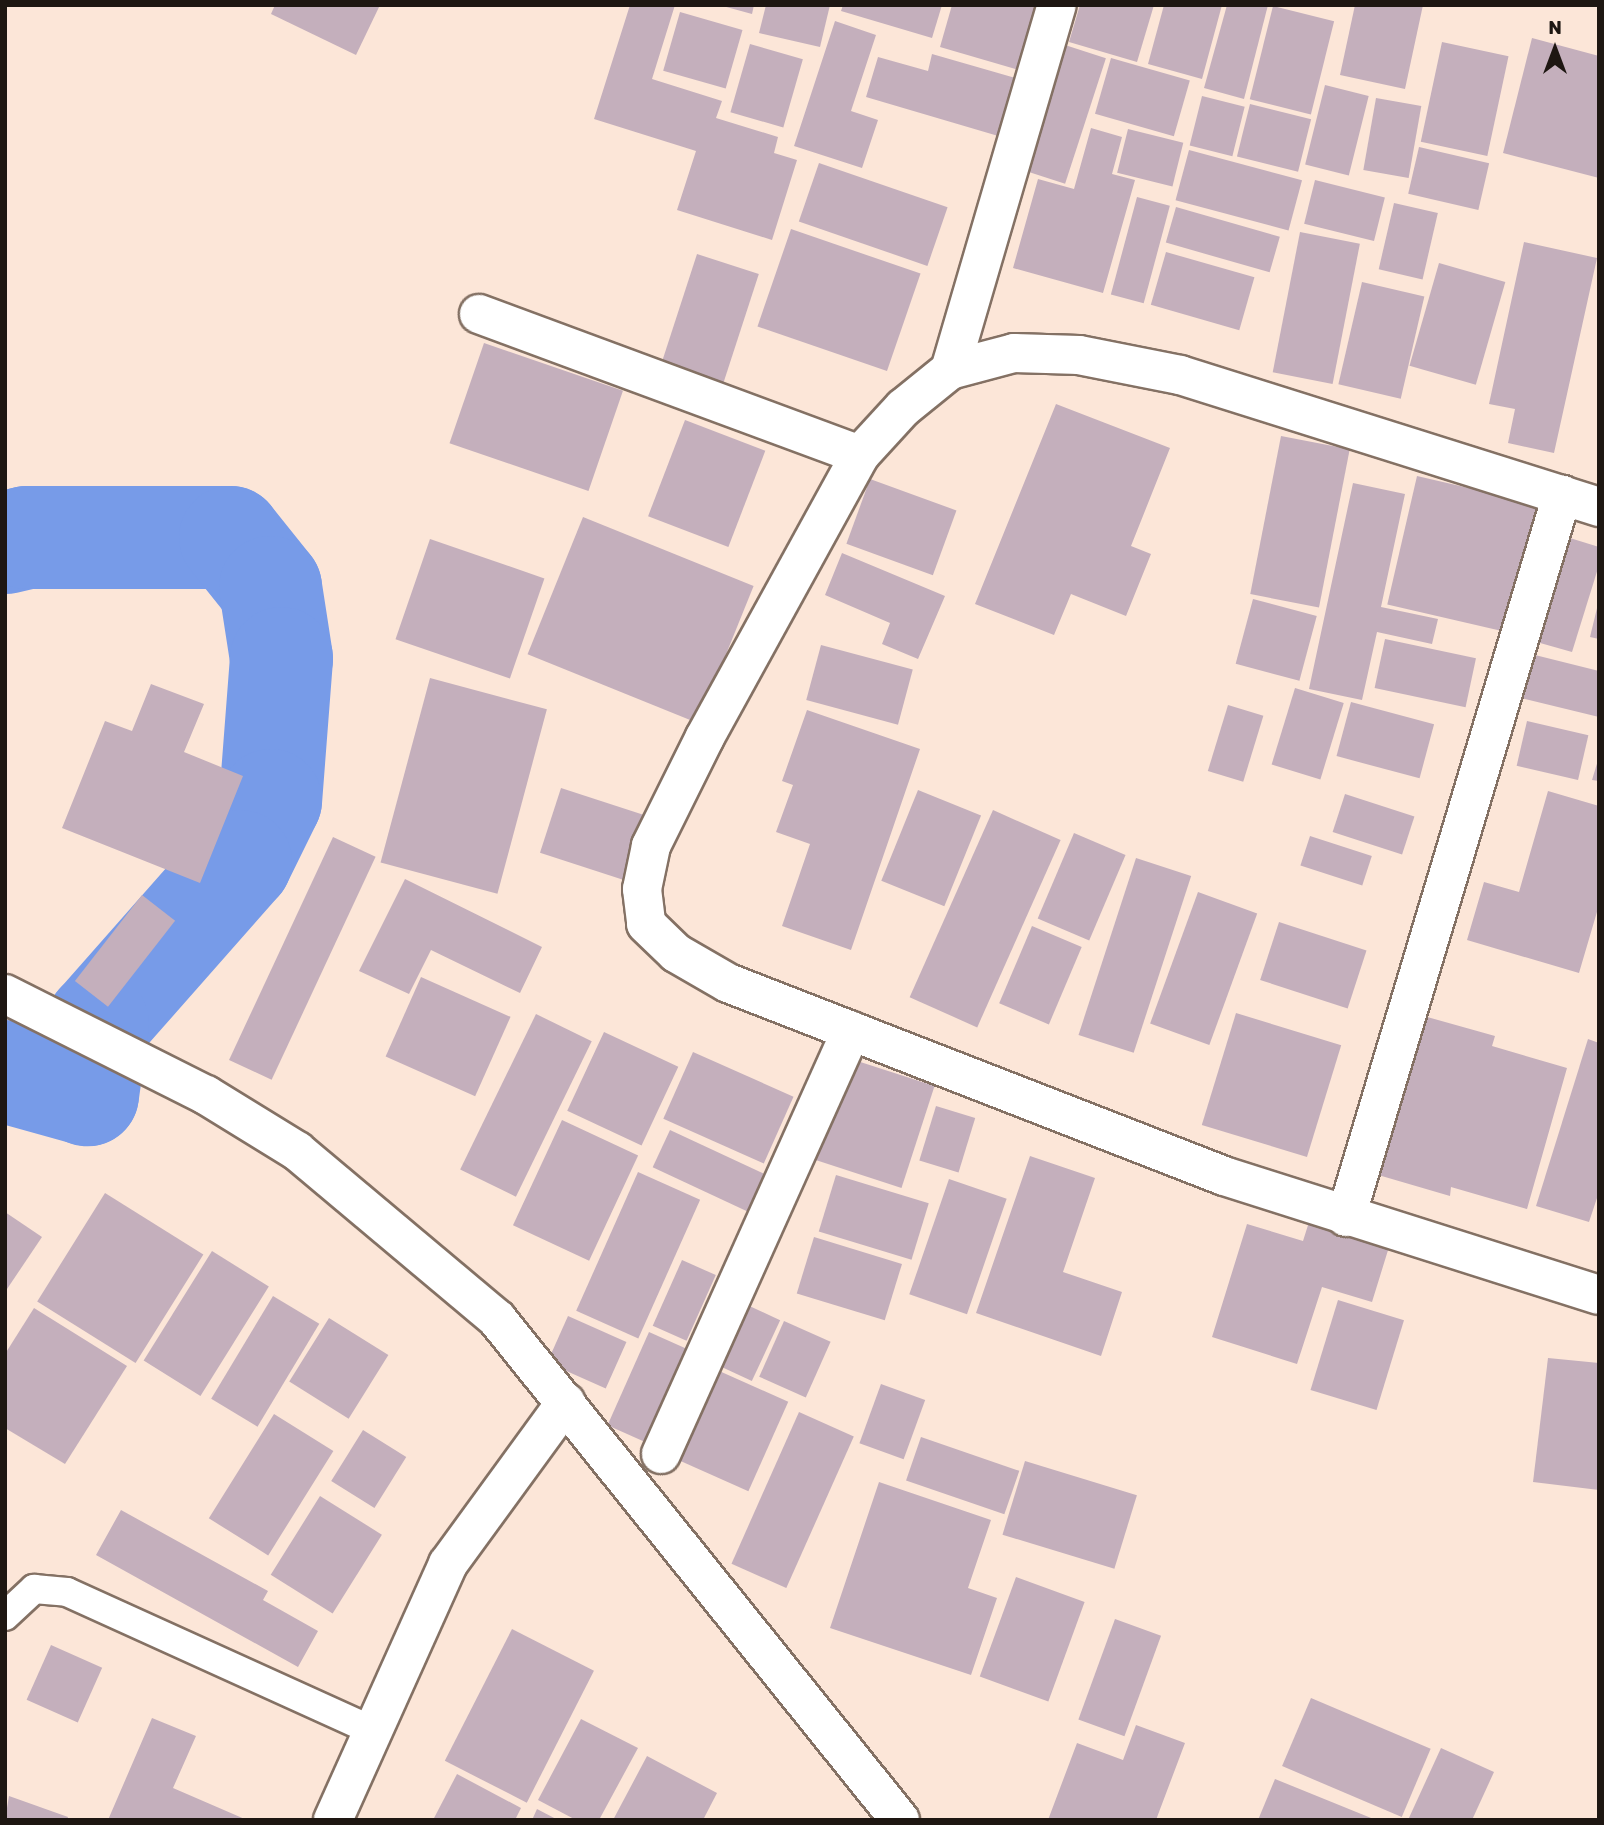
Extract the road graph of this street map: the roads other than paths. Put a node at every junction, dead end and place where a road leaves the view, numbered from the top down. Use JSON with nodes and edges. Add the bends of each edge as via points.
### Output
{"nodes":[{"id":1,"x":1057,"y":5,"type":"edge"},
{"id":2,"x":479,"y":314,"type":"dead end"},
{"id":3,"x":950,"y":370,"type":"junction"},
{"id":4,"x":860,"y":455,"type":"junction"},
{"id":5,"x":1562,"y":495,"type":"junction"},
{"id":6,"x":1599,"y":507,"type":"edge"},
{"id":7,"x":5,"y":994,"type":"edge"},
{"id":8,"x":850,"y":1031,"type":"junction"},
{"id":9,"x":1346,"y":1217,"type":"junction"},
{"id":10,"x":1599,"y":1294,"type":"edge"},
{"id":11,"x":566,"y":1402,"type":"junction"},
{"id":12,"x":661,"y":1454,"type":"dead end"},
{"id":13,"x":5,"y":1616,"type":"edge"},
{"id":14,"x":373,"y":1731,"type":"junction"},
{"id":15,"x":333,"y":1820,"type":"edge"},
{"id":16,"x":900,"y":1820,"type":"edge"}],
"edges":[{"from":1,"to":3,"type":"street"},
{"from":2,"to":4,"type":"street"},
{"from":3,"to":4,"type":"street","via":[[903,408]]},
{"from":3,"to":5,"type":"street","via":[[1014,353],[1079,355],[1180,375]]},
{"from":4,"to":8,"type":"street","via":[[699,749],[651,846],[642,889],[646,924],[676,953],[728,983]]},
{"from":5,"to":6,"type":"street"},
{"from":5,"to":9,"type":"street"},
{"from":7,"to":11,"type":"street","via":[[206,1094],[297,1151],[497,1320]]},
{"from":8,"to":9,"type":"street","via":[[1224,1177]]},
{"from":8,"to":12,"type":"street"},
{"from":9,"to":10,"type":"street"},
{"from":11,"to":14,"type":"street","via":[[448,1564]]},
{"from":11,"to":16,"type":"street","via":[[795,1695]]},
{"from":13,"to":14,"type":"lane","via":[[34,1589],[67,1592]]},
{"from":14,"to":15,"type":"street"}]}
